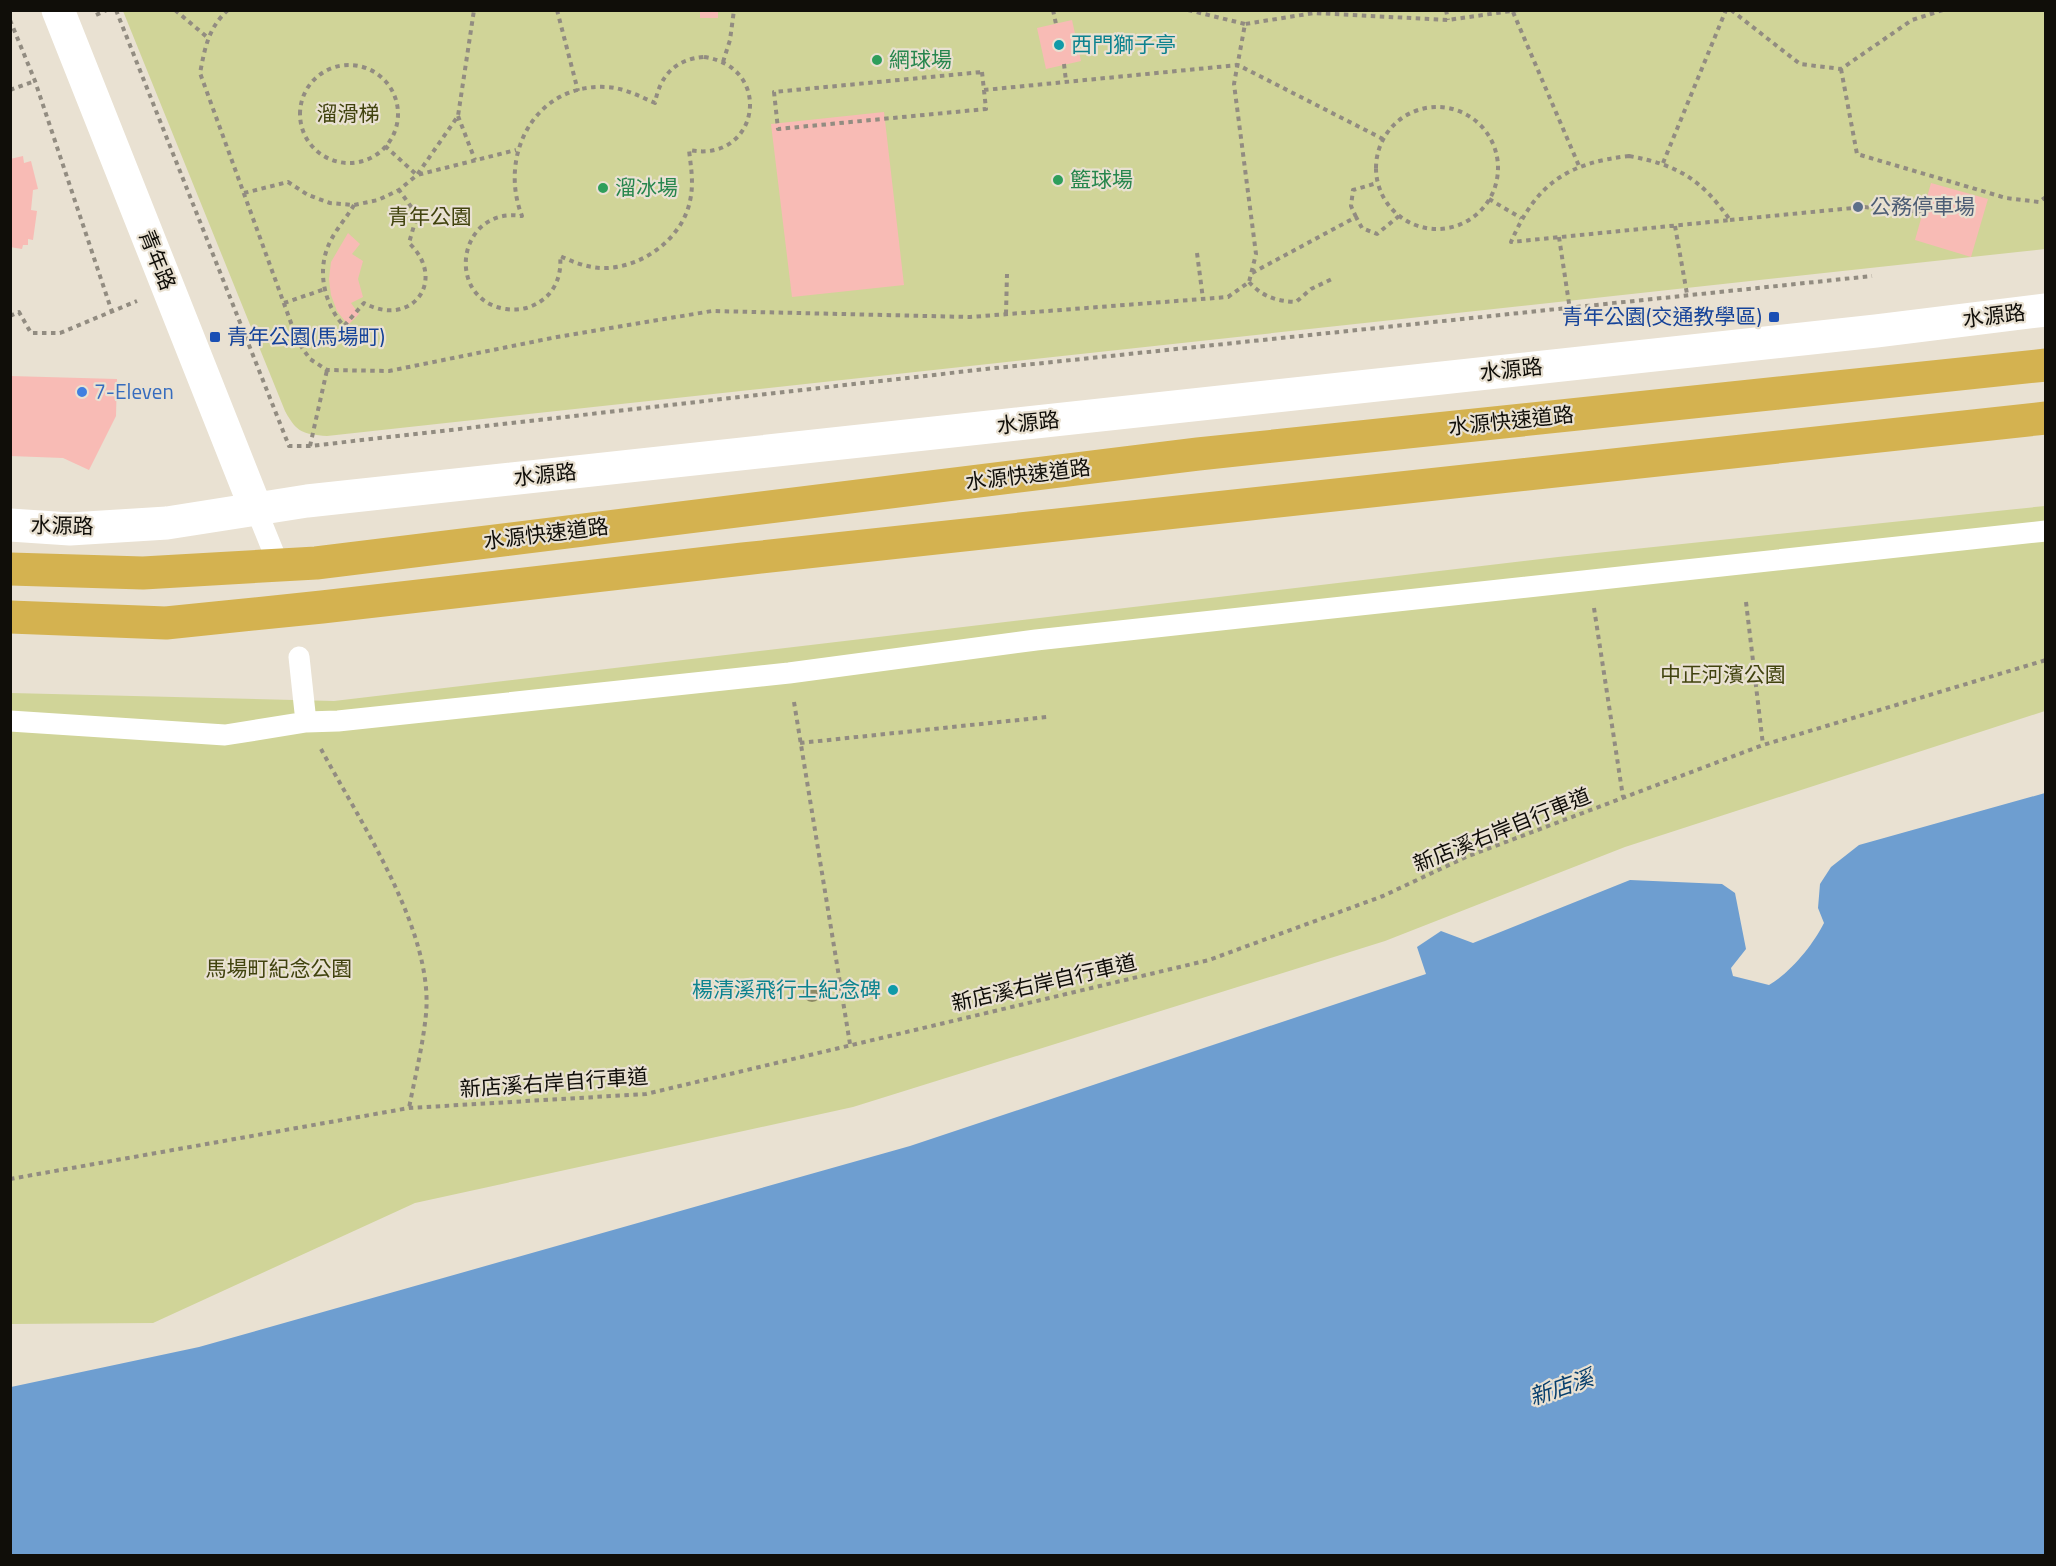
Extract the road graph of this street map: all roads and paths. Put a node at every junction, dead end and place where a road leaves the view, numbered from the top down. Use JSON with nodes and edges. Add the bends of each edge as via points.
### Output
{"nodes":[{"id":1,"x":58,"y":10,"type":"edge"},
{"id":2,"x":116,"y":10,"type":"edge"},
{"id":3,"x":175,"y":10,"type":"edge"},
{"id":4,"x":228,"y":10,"type":"edge"},
{"id":5,"x":474,"y":10,"type":"edge"},
{"id":6,"x":557,"y":10,"type":"edge"},
{"id":7,"x":734,"y":10,"type":"edge"},
{"id":8,"x":1053,"y":10,"type":"edge"},
{"id":9,"x":1188,"y":10,"type":"edge"},
{"id":10,"x":1446,"y":10,"type":"edge"},
{"id":11,"x":1726,"y":10,"type":"edge"},
{"id":12,"x":1731,"y":10,"type":"edge"},
{"id":13,"x":1943,"y":10,"type":"edge"},
{"id":14,"x":1516,"y":11,"type":"edge"},
{"id":15,"x":1313,"y":12,"type":"edge"},
{"id":16,"x":10,"y":20,"type":"edge"},
{"id":17,"x":1448,"y":20,"type":"junction"},
{"id":18,"x":1056,"y":24,"type":"dead end"},
{"id":19,"x":1245,"y":24,"type":"junction"},
{"id":20,"x":207,"y":37,"type":"junction"},
{"id":21,"x":723,"y":62,"type":"junction"},
{"id":22,"x":1064,"y":64,"type":"dead end"},
{"id":23,"x":1239,"y":65,"type":"junction"},
{"id":24,"x":1841,"y":69,"type":"junction"},
{"id":25,"x":35,"y":81,"type":"junction"},
{"id":26,"x":1066,"y":82,"type":"junction"},
{"id":27,"x":10,"y":90,"type":"edge"},
{"id":28,"x":984,"y":90,"type":"junction"},
{"id":29,"x":578,"y":91,"type":"junction"},
{"id":30,"x":458,"y":116,"type":"junction"},
{"id":31,"x":1383,"y":139,"type":"junction"},
{"id":32,"x":386,"y":146,"type":"junction"},
{"id":33,"x":517,"y":149,"type":"junction"},
{"id":34,"x":475,"y":160,"type":"junction"},
{"id":35,"x":1663,"y":163,"type":"junction"},
{"id":36,"x":1579,"y":166,"type":"junction"},
{"id":37,"x":417,"y":175,"type":"junction"},
{"id":38,"x":1377,"y":183,"type":"junction"},
{"id":39,"x":399,"y":190,"type":"junction"},
{"id":40,"x":244,"y":193,"type":"junction"},
{"id":41,"x":2046,"y":197,"type":"edge"},
{"id":42,"x":1489,"y":199,"type":"junction"},
{"id":43,"x":354,"y":205,"type":"junction"},
{"id":44,"x":1923,"y":212,"type":"dead end"},
{"id":45,"x":1399,"y":215,"type":"junction"},
{"id":46,"x":1356,"y":217,"type":"junction"},
{"id":47,"x":1521,"y":218,"type":"junction"},
{"id":48,"x":1730,"y":220,"type":"junction"},
{"id":49,"x":1675,"y":226,"type":"junction"},
{"id":50,"x":1559,"y":237,"type":"junction"},
{"id":51,"x":1197,"y":253,"type":"dead end"},
{"id":52,"x":1251,"y":273,"type":"junction"},
{"id":53,"x":1007,"y":274,"type":"dead end"},
{"id":54,"x":1872,"y":276,"type":"dead end"},
{"id":55,"x":1334,"y":278,"type":"dead end"},
{"id":56,"x":1249,"y":282,"type":"junction"},
{"id":57,"x":168,"y":288,"type":"junction"},
{"id":58,"x":325,"y":289,"type":"junction"},
{"id":59,"x":1687,"y":294,"type":"junction"},
{"id":60,"x":1203,"y":299,"type":"junction"},
{"id":61,"x":284,"y":303,"type":"junction"},
{"id":62,"x":1570,"y":310,"type":"junction"},
{"id":63,"x":2046,"y":310,"type":"edge"},
{"id":64,"x":112,"y":312,"type":"junction"},
{"id":65,"x":1006,"y":314,"type":"junction"},
{"id":66,"x":10,"y":316,"type":"edge"},
{"id":67,"x":2046,"y":365,"type":"edge"},
{"id":68,"x":327,"y":370,"type":"junction"},
{"id":69,"x":2046,"y":418,"type":"edge"},
{"id":70,"x":310,"y":446,"type":"junction"},
{"id":71,"x":256,"y":509,"type":"junction"},
{"id":72,"x":10,"y":525,"type":"edge"},
{"id":73,"x":2046,"y":531,"type":"edge"},
{"id":74,"x":279,"y":566,"type":"junction"},
{"id":75,"x":10,"y":569,"type":"edge"},
{"id":76,"x":1590,"y":581,"type":"junction"},
{"id":77,"x":1746,"y":602,"type":"dead end"},
{"id":78,"x":10,"y":617,"type":"edge"},
{"id":79,"x":299,"y":657,"type":"dead end"},
{"id":80,"x":2046,"y":660,"type":"edge"},
{"id":81,"x":789,"y":673,"type":"junction"},
{"id":82,"x":1047,"y":717,"type":"dead end"},
{"id":83,"x":10,"y":721,"type":"edge"},
{"id":84,"x":306,"y":722,"type":"junction"},
{"id":85,"x":801,"y":743,"type":"junction"},
{"id":86,"x":1763,"y":745,"type":"junction"},
{"id":87,"x":1623,"y":797,"type":"junction"},
{"id":88,"x":850,"y":1044,"type":"junction"},
{"id":89,"x":409,"y":1108,"type":"junction"},
{"id":90,"x":10,"y":1179,"type":"edge"}],
"edges":[{"from":1,"to":57,"type":"street","name":"青年路"},
{"from":2,"to":70,"type":"path","via":[[290,446]]},
{"from":3,"to":20,"type":"path"},
{"from":4,"to":20,"type":"path"},
{"from":5,"to":30,"type":"path"},
{"from":6,"to":29,"type":"path"},
{"from":7,"to":21,"type":"path"},
{"from":8,"to":18,"type":"path"},
{"from":9,"to":19,"type":"path"},
{"from":10,"to":17,"type":"path"},
{"from":11,"to":35,"type":"path"},
{"from":12,"to":24,"type":"path","via":[[1800,64]]},
{"from":13,"to":24,"type":"path","via":[[1912,20]]},
{"from":14,"to":17,"type":"path"},
{"from":14,"to":36,"type":"path"},
{"from":15,"to":17,"type":"path"},
{"from":15,"to":19,"type":"path"},
{"from":16,"to":25,"type":"path"},
{"from":19,"to":23,"type":"path"},
{"from":20,"to":40,"type":"path","via":[[200,73]]},
{"from":21,"to":29,"type":"path","via":[[704,57],[680,63],[662,79],[655,103],[629,91],[606,87]]},
{"from":21,"to":33,"type":"path","via":[[745,82],[751,106],[749,118],[740,135],[726,147],[701,153],[689,150],[693,181],[690,204],[665,243],[624,266],[601,268],[560,256],[559,276],[546,297],[524,309],[512,310],[499,308],[478,296],[465,261],[467,249],[480,228],[502,216],[522,216],[512,174]]},
{"from":22,"to":26,"type":"path"},
{"from":23,"to":26,"type":"path"},
{"from":23,"to":31,"type":"path"},
{"from":23,"to":52,"type":"path","via":[[1234,84],[1256,254]]},
{"from":24,"to":41,"type":"path","via":[[1857,154],[2006,198],[2039,202]]},
{"from":25,"to":27,"type":"path"},
{"from":25,"to":64,"type":"path"},
{"from":26,"to":28,"type":"path"},
{"from":28,"to":28,"type":"path","via":[[982,72],[774,92],[778,129],[986,109]]},
{"from":29,"to":33,"type":"path","via":[[541,112]]},
{"from":30,"to":34,"type":"path"},
{"from":30,"to":37,"type":"path"},
{"from":31,"to":38,"type":"path","via":[[1375,167]]},
{"from":31,"to":42,"type":"path","via":[[1394,124],[1421,109],[1453,110],[1468,116],[1480,126],[1496,153],[1495,185]]},
{"from":32,"to":32,"type":"path","via":[[397,124],[397,111],[395,99],[381,77],[346,65],[321,73],[312,81],[300,104],[300,117],[302,129],[316,150],[339,162],[352,162],[364,160]]},
{"from":32,"to":37,"type":"path"},
{"from":33,"to":34,"type":"path"},
{"from":34,"to":37,"type":"path"},
{"from":35,"to":36,"type":"path","via":[[1629,156],[1598,159]]},
{"from":35,"to":48,"type":"path","via":[[1688,174],[1712,195]]},
{"from":36,"to":47,"type":"path","via":[[1543,189]]},
{"from":37,"to":39,"type":"path"},
{"from":38,"to":45,"type":"path"},
{"from":38,"to":46,"type":"path","via":[[1353,190],[1351,206]]},
{"from":39,"to":43,"type":"path"},
{"from":39,"to":58,"type":"path","via":[[417,215],[409,243],[426,268],[426,283],[419,297],[408,308],[394,312],[364,303],[344,326],[333,314]]},
{"from":40,"to":43,"type":"path","via":[[288,182],[330,203]]},
{"from":40,"to":61,"type":"path"},
{"from":42,"to":45,"type":"path","via":[[1479,212],[1452,228],[1420,227]]},
{"from":42,"to":47,"type":"path"},
{"from":43,"to":58,"type":"path","via":[[324,257]]},
{"from":44,"to":48,"type":"path","via":[[1863,207]]},
{"from":45,"to":46,"type":"path","via":[[1377,234],[1362,228]]},
{"from":46,"to":52,"type":"path"},
{"from":47,"to":50,"type":"path","via":[[1511,242]]},
{"from":48,"to":49,"type":"path"},
{"from":49,"to":50,"type":"path"},
{"from":49,"to":59,"type":"path"},
{"from":50,"to":62,"type":"path"},
{"from":51,"to":60,"type":"path"},
{"from":52,"to":56,"type":"path"},
{"from":53,"to":65,"type":"path"},
{"from":54,"to":59,"type":"path"},
{"from":55,"to":56,"type":"path","via":[[1296,302],[1276,301]]},
{"from":56,"to":60,"type":"path","via":[[1228,297]]},
{"from":57,"to":64,"type":"path"},
{"from":57,"to":71,"type":"street","name":"青年路"},
{"from":58,"to":61,"type":"path"},
{"from":59,"to":62,"type":"path"},
{"from":60,"to":65,"type":"path"},
{"from":61,"to":68,"type":"path","via":[[298,342],[310,360]]},
{"from":62,"to":70,"type":"path","via":[[986,369]]},
{"from":63,"to":71,"type":"street","name":"水源路"},
{"from":64,"to":66,"type":"path","via":[[60,333],[31,333],[19,312]]},
{"from":65,"to":68,"type":"path","via":[[970,317],[712,311],[389,371]]},
{"from":67,"to":74,"type":"highway","name":"水源快速道路","via":[[1209,453]]},
{"from":68,"to":70,"type":"path"},
{"from":69,"to":78,"type":"highway","via":[[766,556],[322,608],[166,622]]},
{"from":71,"to":72,"type":"street","name":"水源路","via":[[156,523],[70,529]]},
{"from":71,"to":74,"type":"lane"},
{"from":73,"to":76,"type":"lane"},
{"from":74,"to":75,"type":"highway","name":"水源快速道路","via":[[142,573]]},
{"from":76,"to":81,"type":"lane","via":[[1036,640]]},
{"from":76,"to":87,"type":"path"},
{"from":77,"to":86,"type":"path"},
{"from":79,"to":84,"type":"lane"},
{"from":80,"to":86,"type":"path","name":"新店溪右岸自行車道"},
{"from":81,"to":84,"type":"lane"},
{"from":81,"to":85,"type":"path"},
{"from":82,"to":85,"type":"path"},
{"from":83,"to":84,"type":"lane","via":[[225,735]]},
{"from":84,"to":89,"type":"path","via":[[399,894],[421,951],[427,1012]]},
{"from":85,"to":88,"type":"path"},
{"from":86,"to":87,"type":"path","name":"新店溪右岸自行車道"},
{"from":87,"to":88,"type":"path","name":"新店溪右岸自行車道","via":[[1466,858],[1383,896],[1209,960]]},
{"from":88,"to":89,"type":"path","name":"新店溪右岸自行車道","via":[[645,1094]]},
{"from":89,"to":90,"type":"path","name":"新店溪右岸自行車道"}]}
